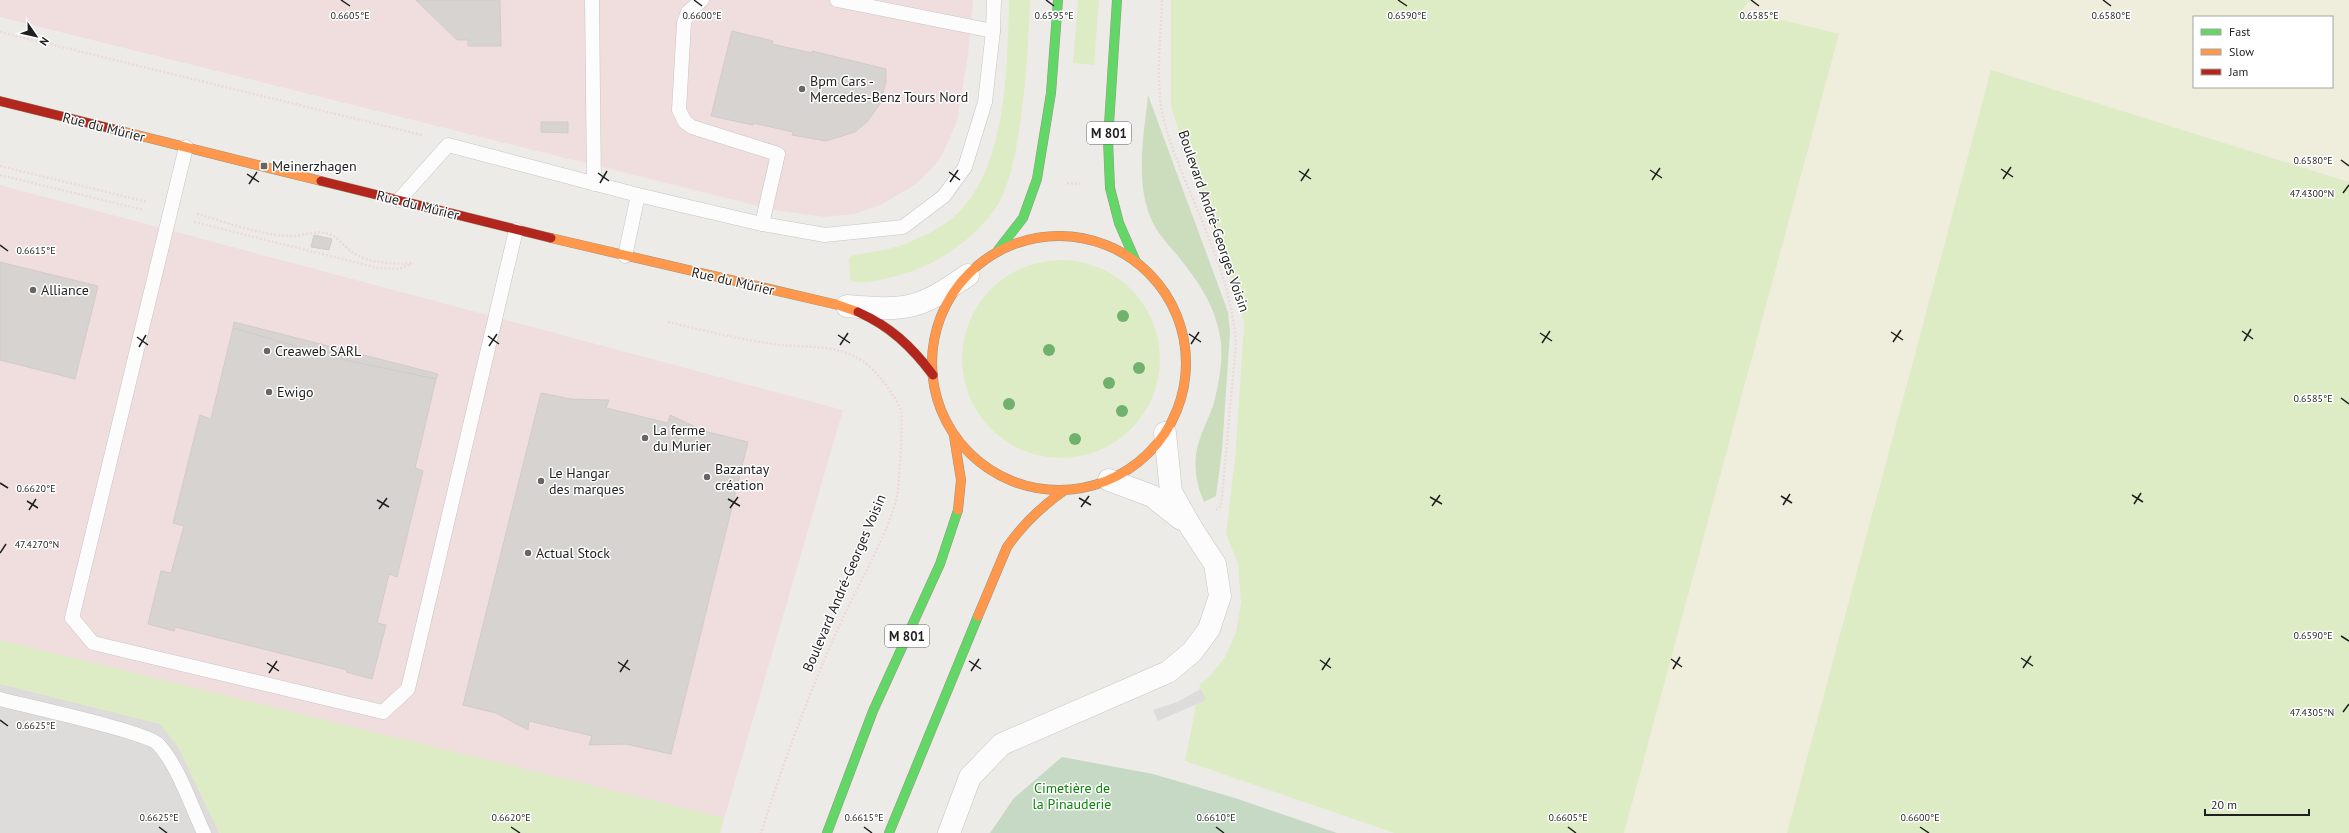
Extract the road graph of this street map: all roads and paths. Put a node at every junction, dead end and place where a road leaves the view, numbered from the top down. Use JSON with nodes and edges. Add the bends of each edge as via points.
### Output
{"nodes":[{"id":1,"x":592,"y":0,"type":"edge"},
{"id":2,"x":702,"y":0,"type":"edge"},
{"id":3,"x":837,"y":0,"type":"edge"},
{"id":4,"x":994,"y":0,"type":"edge"},
{"id":5,"x":1058,"y":0,"type":"edge"},
{"id":6,"x":1117,"y":0,"type":"edge"},
{"id":7,"x":1162,"y":0,"type":"edge"},
{"id":8,"x":993,"y":31,"type":"junction"},
{"id":9,"x":0,"y":32,"type":"edge"},
{"id":10,"x":0,"y":101,"type":"edge"},
{"id":11,"x":448,"y":145,"type":"junction"},
{"id":12,"x":186,"y":147,"type":"junction"},
{"id":13,"x":0,"y":166,"type":"edge"},
{"id":14,"x":0,"y":174,"type":"edge"},
{"id":15,"x":1062,"y":182,"type":"dead end"},
{"id":16,"x":594,"y":184,"type":"junction"},
{"id":17,"x":1082,"y":185,"type":"dead end"},
{"id":18,"x":638,"y":195,"type":"junction"},
{"id":19,"x":399,"y":200,"type":"junction"},
{"id":20,"x":171,"y":212,"type":"junction"},
{"id":21,"x":762,"y":224,"type":"junction"},
{"id":22,"x":516,"y":230,"type":"junction"},
{"id":23,"x":995,"y":254,"type":"junction"},
{"id":24,"x":625,"y":256,"type":"junction"},
{"id":25,"x":1136,"y":262,"type":"junction"},
{"id":26,"x":968,"y":275,"type":"junction"},
{"id":27,"x":838,"y":305,"type":"junction"},
{"id":28,"x":668,"y":322,"type":"dead end"},
{"id":29,"x":932,"y":375,"type":"junction"},
{"id":30,"x":1165,"y":433,"type":"junction"},
{"id":31,"x":954,"y":434,"type":"junction"},
{"id":32,"x":1109,"y":480,"type":"junction"},
{"id":33,"x":1065,"y":490,"type":"junction"},
{"id":34,"x":1212,"y":513,"type":"dead end"},
{"id":35,"x":1192,"y":529,"type":"junction"},
{"id":36,"x":0,"y":699,"type":"edge"},
{"id":37,"x":204,"y":833,"type":"edge"},
{"id":38,"x":761,"y":833,"type":"edge"},
{"id":39,"x":827,"y":833,"type":"edge"},
{"id":40,"x":889,"y":833,"type":"edge"},
{"id":41,"x":949,"y":833,"type":"edge"}],
"edges":[{"from":1,"to":16,"type":"lane"},
{"from":2,"to":21,"type":"lane","via":[[688,12],[684,23],[679,110],[685,122],[692,127],[778,154]]},
{"from":3,"to":8,"type":"lane"},
{"from":4,"to":8,"type":"lane"},
{"from":5,"to":23,"type":"main road","number":"M 801","via":[[1051,93],[1037,179],[1023,218]]},
{"from":6,"to":25,"type":"main road","number":"M 801","via":[[1108,140],[1110,188],[1119,223]]},
{"from":7,"to":34,"type":"path","name":"Boulevard André-Georges Voisin","via":[[1160,83],[1165,124],[1226,288],[1234,318],[1236,344],[1221,506]]},
{"from":8,"to":21,"type":"lane","via":[[985,102],[966,167],[944,196],[903,227],[825,235]]},
{"from":9,"to":11,"type":"path","via":[[424,136]]},
{"from":10,"to":12,"type":"main road","name":"Rue du Mûrier"},
{"from":11,"to":16,"type":"lane"},
{"from":11,"to":19,"type":"lane"},
{"from":12,"to":19,"type":"main road","name":"Rue du Mûrier"},
{"from":12,"to":20,"type":"lane"},
{"from":13,"to":20,"type":"path"},
{"from":14,"to":20,"type":"path"},
{"from":15,"to":17,"type":"path"},
{"from":16,"to":18,"type":"lane"},
{"from":18,"to":21,"type":"lane"},
{"from":18,"to":24,"type":"lane"},
{"from":19,"to":22,"type":"main road","name":"Rue du Mûrier"},
{"from":20,"to":20,"type":"path","via":[[275,234],[329,234],[361,257],[395,264],[414,263],[398,269],[378,268]]},
{"from":20,"to":22,"type":"lane","via":[[72,618],[93,644],[383,712],[408,689]]},
{"from":22,"to":24,"type":"main road","name":"Rue du Mûrier"},
{"from":23,"to":25,"type":"main road","number":"M 801","via":[[1030,240],[1067,236],[1104,244]]},
{"from":23,"to":26,"type":"main road","number":"M 801"},
{"from":24,"to":27,"type":"main road","name":"Rue du Mûrier"},
{"from":25,"to":30,"type":"main road","number":"M 801","via":[[1163,289],[1180,323],[1184,342],[1185,380],[1174,416]]},
{"from":26,"to":27,"type":"street","name":"Rue du Mûrier","via":[[936,297],[916,306],[889,310]]},
{"from":26,"to":29,"type":"main road","number":"M 801","via":[[947,305],[940,321],[934,339]]},
{"from":27,"to":29,"type":"main road","name":"Rue du Mûrier","via":[[869,315],[889,327],[914,350]]},
{"from":28,"to":38,"type":"path","name":"Boulevard André-Georges Voisin","via":[[775,345],[842,350],[865,362],[888,387],[901,411],[897,496],[835,635],[778,778]]},
{"from":29,"to":31,"type":"main road","number":"M 801","via":[[936,396]]},
{"from":30,"to":32,"type":"main road","number":"M 801","via":[[1140,461],[1126,472]]},
{"from":30,"to":35,"type":"street","via":[[1171,492]]},
{"from":31,"to":33,"type":"main road","number":"M 801","via":[[978,462],[1004,479],[1034,488]]},
{"from":31,"to":39,"type":"main road","number":"M 801","via":[[961,485],[956,516],[932,580],[858,747]]},
{"from":32,"to":33,"type":"main road","number":"M 801","via":[[1095,486]]},
{"from":32,"to":35,"type":"street","via":[[1152,496]]},
{"from":33,"to":40,"type":"main road","number":"M 801","via":[[1030,517],[1007,547],[922,747]]},
{"from":35,"to":41,"type":"street","via":[[1216,564],[1220,596],[1209,629],[1192,652],[1168,672],[1002,744],[970,777]]},
{"from":36,"to":37,"type":"lane","via":[[127,732],[157,743],[169,759]]}]}
